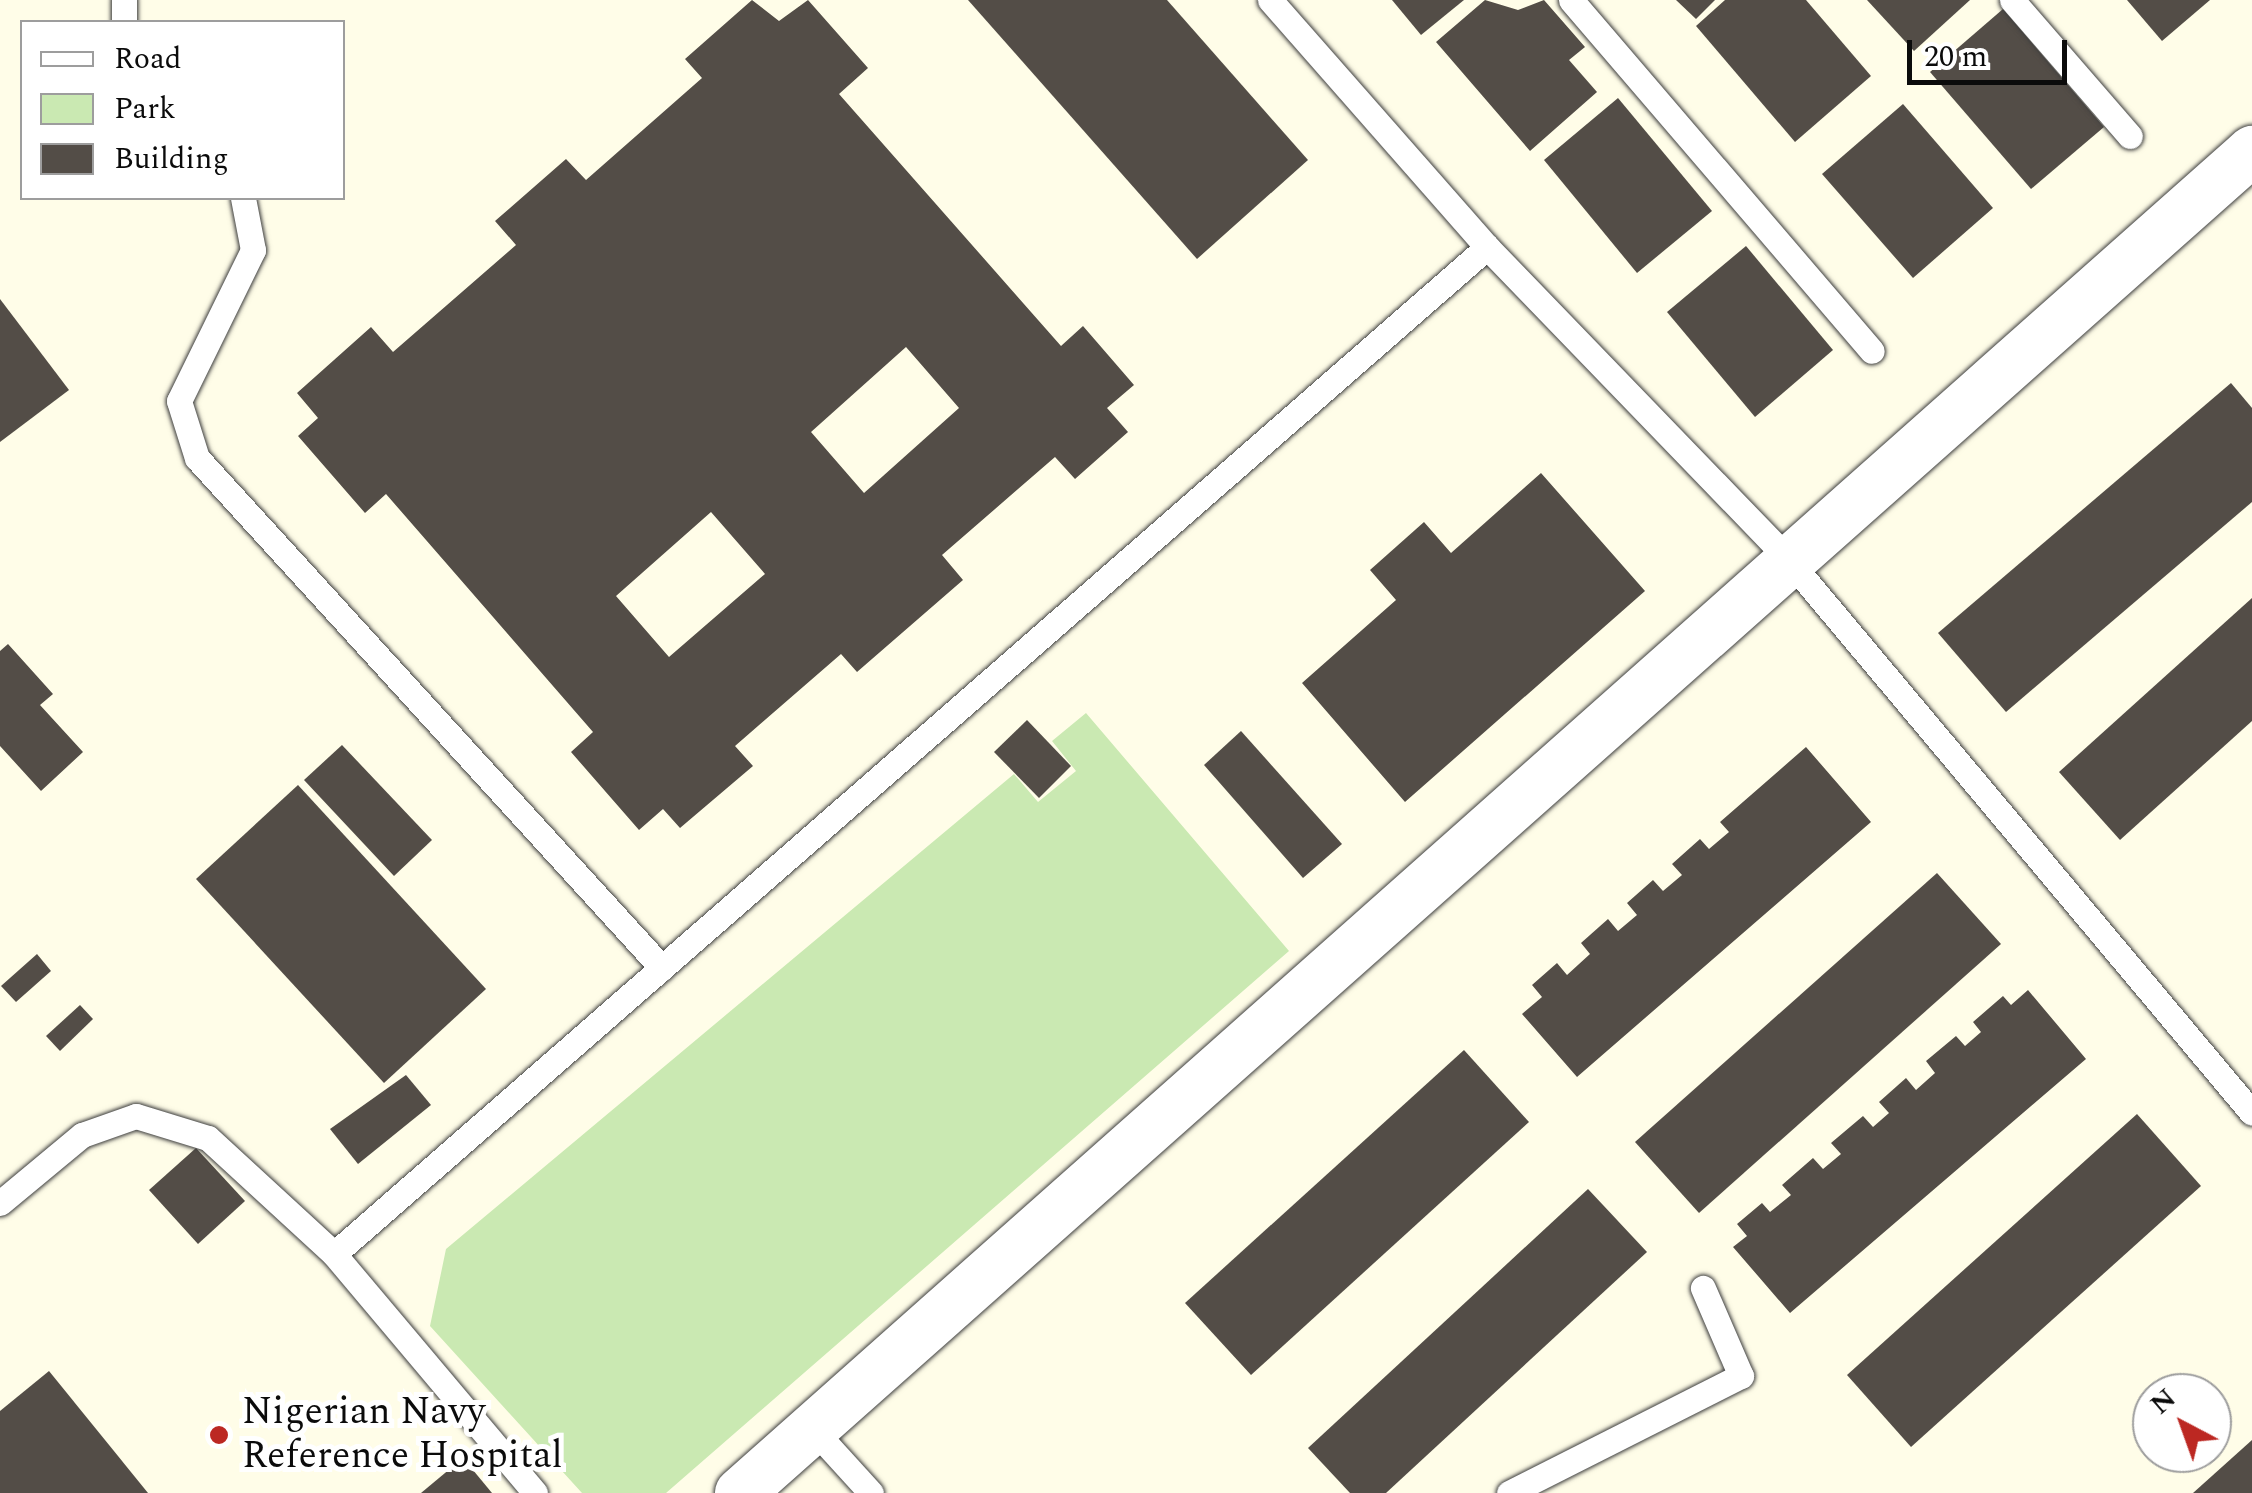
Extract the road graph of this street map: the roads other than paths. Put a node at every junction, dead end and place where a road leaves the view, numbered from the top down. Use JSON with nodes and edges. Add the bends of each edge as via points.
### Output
{"nodes":[{"id":1,"x":1270,"y":0,"type":"edge"},
{"id":2,"x":1571,"y":0,"type":"edge"},
{"id":3,"x":2012,"y":0,"type":"edge"},
{"id":4,"x":2130,"y":136,"type":"dead end"},
{"id":5,"x":2252,"y":151,"type":"edge"},
{"id":6,"x":243,"y":200,"type":"edge"},
{"id":7,"x":1487,"y":247,"type":"junction"},
{"id":8,"x":1872,"y":351,"type":"dead end"},
{"id":9,"x":1786,"y":556,"type":"junction"},
{"id":10,"x":662,"y":968,"type":"junction"},
{"id":11,"x":2252,"y":1113,"type":"edge"},
{"id":12,"x":0,"y":1203,"type":"edge"},
{"id":13,"x":334,"y":1254,"type":"junction"},
{"id":14,"x":1703,"y":1288,"type":"dead end"},
{"id":15,"x":811,"y":1427,"type":"junction"},
{"id":16,"x":535,"y":1493,"type":"edge"},
{"id":17,"x":740,"y":1493,"type":"edge"},
{"id":18,"x":870,"y":1493,"type":"edge"},
{"id":19,"x":1509,"y":1493,"type":"edge"}],
"edges":[{"from":1,"to":7,"type":"lane"},
{"from":2,"to":8,"type":"lane"},
{"from":3,"to":4,"type":"lane"},
{"from":5,"to":9,"type":"street"},
{"from":6,"to":10,"type":"lane","via":[[253,250],[179,401],[197,458]]},
{"from":7,"to":9,"type":"lane"},
{"from":7,"to":10,"type":"lane"},
{"from":9,"to":11,"type":"lane"},
{"from":9,"to":15,"type":"street"},
{"from":10,"to":13,"type":"lane"},
{"from":12,"to":13,"type":"lane","via":[[82,1134],[136,1116],[208,1138]]},
{"from":13,"to":16,"type":"lane"},
{"from":14,"to":19,"type":"lane","via":[[1742,1376]]},
{"from":15,"to":17,"type":"street"},
{"from":15,"to":18,"type":"lane"}]}
